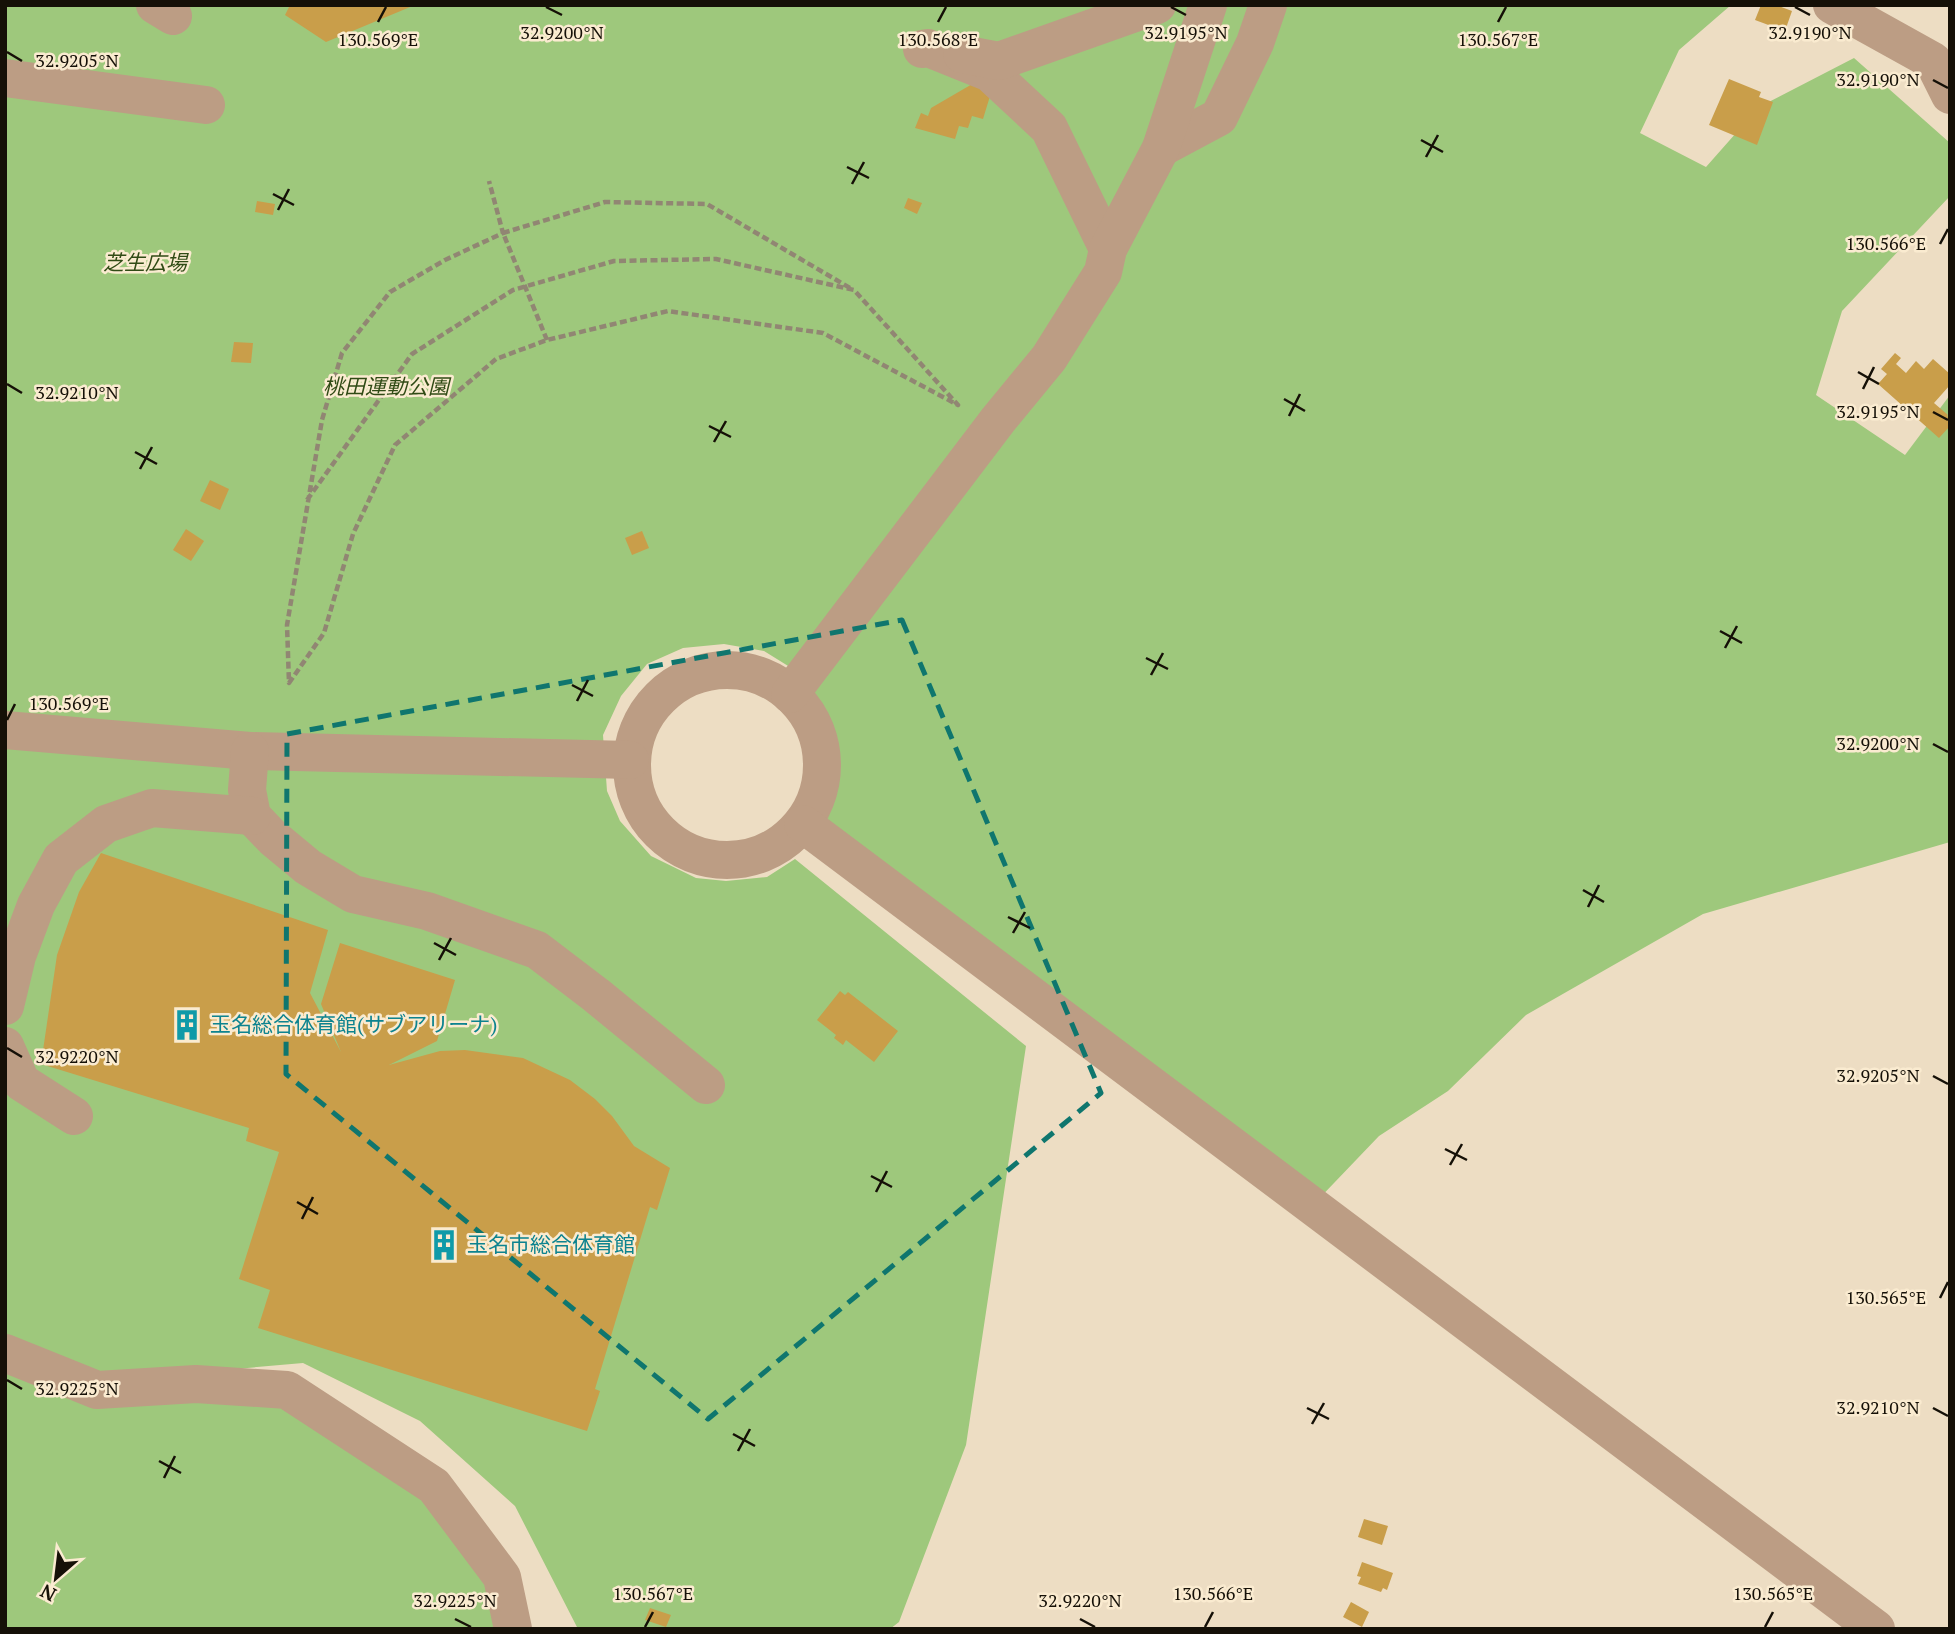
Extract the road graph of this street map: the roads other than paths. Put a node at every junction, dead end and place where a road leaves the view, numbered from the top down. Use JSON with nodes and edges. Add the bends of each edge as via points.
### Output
{"nodes":[{"id":1,"x":1157,"y":5,"type":"edge"},
{"id":2,"x":1208,"y":5,"type":"edge"},
{"id":3,"x":1268,"y":5,"type":"edge"},
{"id":4,"x":1832,"y":5,"type":"edge"},
{"id":5,"x":5,"y":78,"type":"edge"},
{"id":6,"x":1950,"y":95,"type":"edge"},
{"id":7,"x":206,"y":104,"type":"dead end"},
{"id":8,"x":1161,"y":148,"type":"junction"},
{"id":9,"x":1108,"y":249,"type":"junction"},
{"id":10,"x":790,"y":694,"type":"junction"},
{"id":11,"x":5,"y":730,"type":"edge"},
{"id":12,"x":250,"y":751,"type":"junction"},
{"id":13,"x":630,"y":760,"type":"junction"},
{"id":14,"x":252,"y":816,"type":"junction"},
{"id":15,"x":803,"y":824,"type":"junction"},
{"id":16,"x":5,"y":1006,"type":"edge"},
{"id":17,"x":5,"y":1046,"type":"edge"},
{"id":18,"x":706,"y":1085,"type":"dead end"},
{"id":19,"x":74,"y":1116,"type":"dead end"},
{"id":20,"x":5,"y":1353,"type":"edge"},
{"id":21,"x":513,"y":1629,"type":"edge"},
{"id":22,"x":1876,"y":1629,"type":"edge"}],
"edges":[{"from":1,"to":9,"type":"street","via":[[999,61],[925,49],[990,73],[1049,128]]},
{"from":2,"to":8,"type":"street"},
{"from":3,"to":8,"type":"street","via":[[1219,117]]},
{"from":4,"to":6,"type":"street","via":[[1933,61]]},
{"from":5,"to":7,"type":"street"},
{"from":8,"to":9,"type":"street"},
{"from":9,"to":10,"type":"street","via":[[1103,272],[1049,358]]},
{"from":10,"to":13,"type":"street","via":[[764,677],[734,670],[704,672],[676,684],[653,704],[637,730]]},
{"from":10,"to":15,"type":"street","via":[[817,733],[822,757],[815,803]]},
{"from":11,"to":12,"type":"street"},
{"from":12,"to":13,"type":"street"},
{"from":12,"to":14,"type":"street","via":[[247,790]]},
{"from":13,"to":15,"type":"street","via":[[633,790],[646,818],[667,840],[693,855],[723,861],[753,858],[780,845]]},
{"from":14,"to":16,"type":"street","via":[[152,808],[106,824],[61,859],[36,905]]},
{"from":14,"to":18,"type":"street","via":[[308,867],[353,894],[427,911],[537,950]]},
{"from":15,"to":22,"type":"street"},
{"from":17,"to":19,"type":"street","via":[[21,1082]]},
{"from":20,"to":21,"type":"street","via":[[97,1390],[196,1384],[287,1390],[434,1486],[502,1577]]}]}
